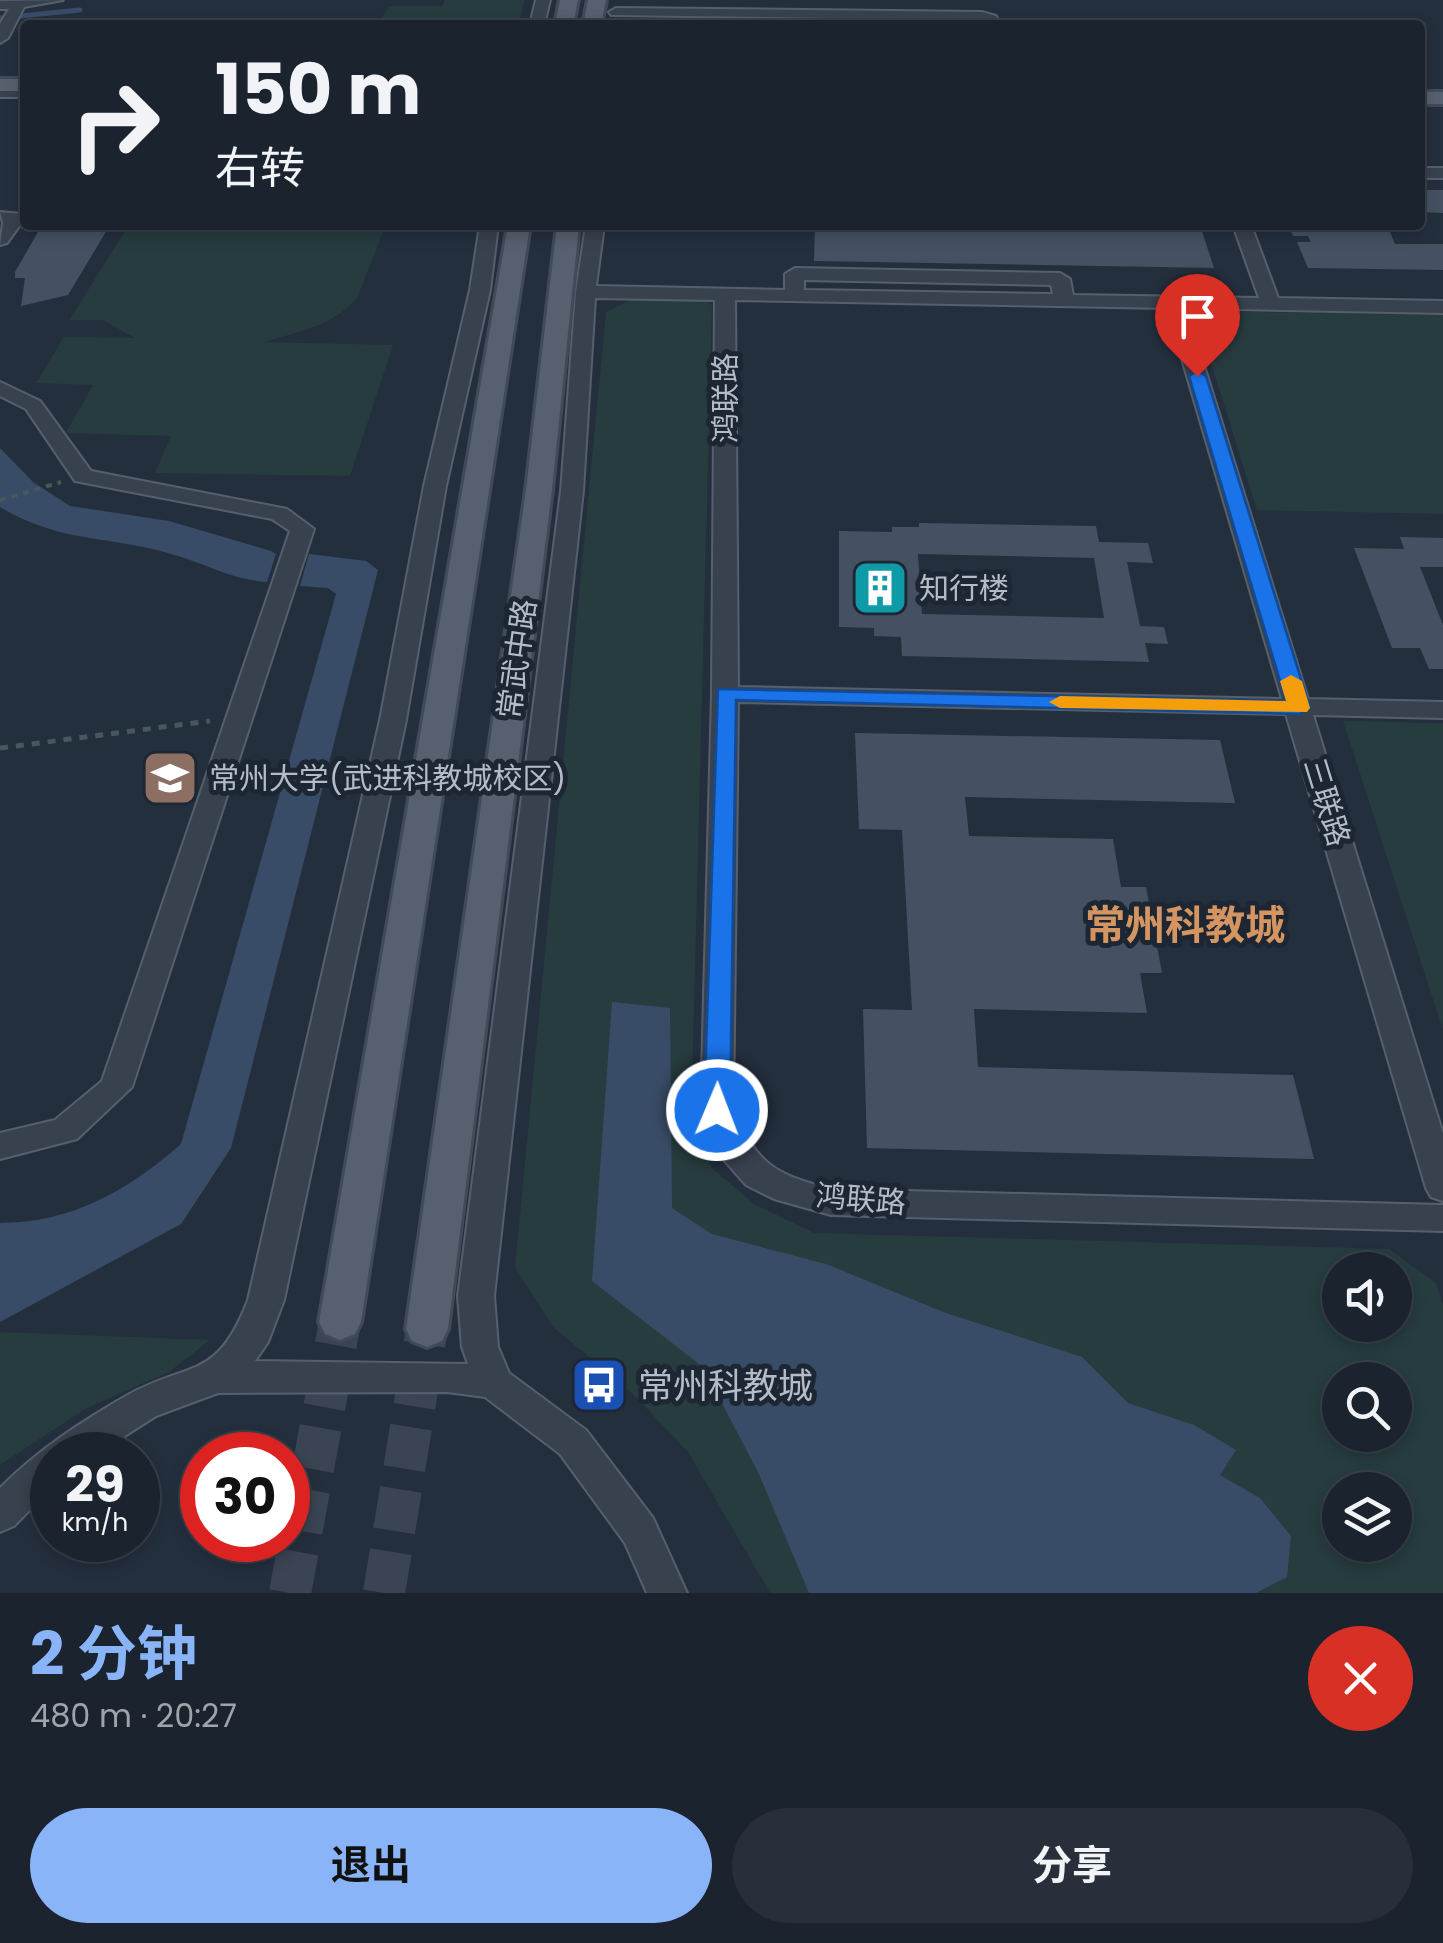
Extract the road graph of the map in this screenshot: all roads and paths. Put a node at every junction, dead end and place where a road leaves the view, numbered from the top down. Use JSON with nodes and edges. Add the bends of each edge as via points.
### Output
{"nodes":[{"id":1,"x":56,"y":0,"type":"edge"},
{"id":2,"x":13,"y":9,"type":"edge"},
{"id":3,"x":616,"y":12,"type":"edge"},
{"id":4,"x":992,"y":20,"type":"edge"},
{"id":5,"x":0,"y":38,"type":"edge"},
{"id":6,"x":14,"y":214,"type":"edge"},
{"id":7,"x":489,"y":230,"type":"edge"},
{"id":8,"x":518,"y":230,"type":"edge"},
{"id":9,"x":567,"y":230,"type":"edge"},
{"id":10,"x":594,"y":230,"type":"edge"},
{"id":11,"x":1244,"y":230,"type":"edge"},
{"id":12,"x":0,"y":240,"type":"edge"},
{"id":13,"x":586,"y":292,"type":"junction"},
{"id":14,"x":725,"y":295,"type":"junction"},
{"id":15,"x":1175,"y":303,"type":"junction"},
{"id":16,"x":1272,"y":304,"type":"junction"},
{"id":17,"x":1443,"y":308,"type":"edge"},
{"id":18,"x":0,"y":388,"type":"edge"},
{"id":19,"x":50,"y":485,"type":"dead end"},
{"id":20,"x":0,"y":500,"type":"edge"},
{"id":21,"x":725,"y":694,"type":"junction"},
{"id":22,"x":1299,"y":708,"type":"junction"},
{"id":23,"x":1443,"y":710,"type":"edge"},
{"id":24,"x":239,"y":718,"type":"junction"},
{"id":25,"x":0,"y":748,"type":"edge"},
{"id":26,"x":0,"y":1146,"type":"edge"},
{"id":27,"x":1443,"y":1188,"type":"edge"},
{"id":28,"x":1443,"y":1218,"type":"edge"},
{"id":29,"x":340,"y":1322,"type":"tunnel mouth"},
{"id":30,"x":428,"y":1329,"type":"tunnel mouth"},
{"id":31,"x":217,"y":1378,"type":"junction"},
{"id":32,"x":494,"y":1383,"type":"junction"},
{"id":33,"x":99,"y":1432,"type":"edge"},
{"id":34,"x":30,"y":1484,"type":"edge"},
{"id":35,"x":0,"y":1514,"type":"edge"},
{"id":36,"x":667,"y":1593,"type":"edge"}],
"edges":[{"from":1,"to":2,"type":"street"},
{"from":2,"to":5,"type":"street"},
{"from":3,"to":4,"type":"street"},
{"from":6,"to":12,"type":"street"},
{"from":7,"to":31,"type":"street","via":[[393,720],[266,1300],[250,1342]]},
{"from":8,"to":29,"type":"main road"},
{"from":9,"to":30,"type":"main road","name":"常武中路"},
{"from":10,"to":13,"type":"street"},
{"from":11,"to":16,"type":"street"},
{"from":13,"to":14,"type":"street"},
{"from":13,"to":32,"type":"street","via":[[572,491],[476,1296],[480,1347]]},
{"from":14,"to":15,"type":"street"},
{"from":14,"to":21,"type":"street","name":"鸿联路"},
{"from":15,"to":16,"type":"street"},
{"from":15,"to":22,"type":"street","name":"三联路"},
{"from":16,"to":17,"type":"street"},
{"from":18,"to":24,"type":"street","via":[[33,405],[83,476],[279,514],[302,529]]},
{"from":19,"to":20,"type":"path"},
{"from":21,"to":22,"type":"street"},
{"from":21,"to":28,"type":"street","name":"鸿联路","via":[[717,1110],[737,1159],[769,1185],[830,1202]]},
{"from":22,"to":23,"type":"street"},
{"from":22,"to":27,"type":"street","name":"三联路"},
{"from":24,"to":25,"type":"path"},
{"from":24,"to":26,"type":"street","via":[[116,1087],[66,1130]]},
{"from":31,"to":32,"type":"street","via":[[447,1376]]},
{"from":31,"to":33,"type":"street","via":[[143,1405]]},
{"from":32,"to":36,"type":"street","via":[[574,1442],[639,1531]]},
{"from":34,"to":35,"type":"street"}]}
